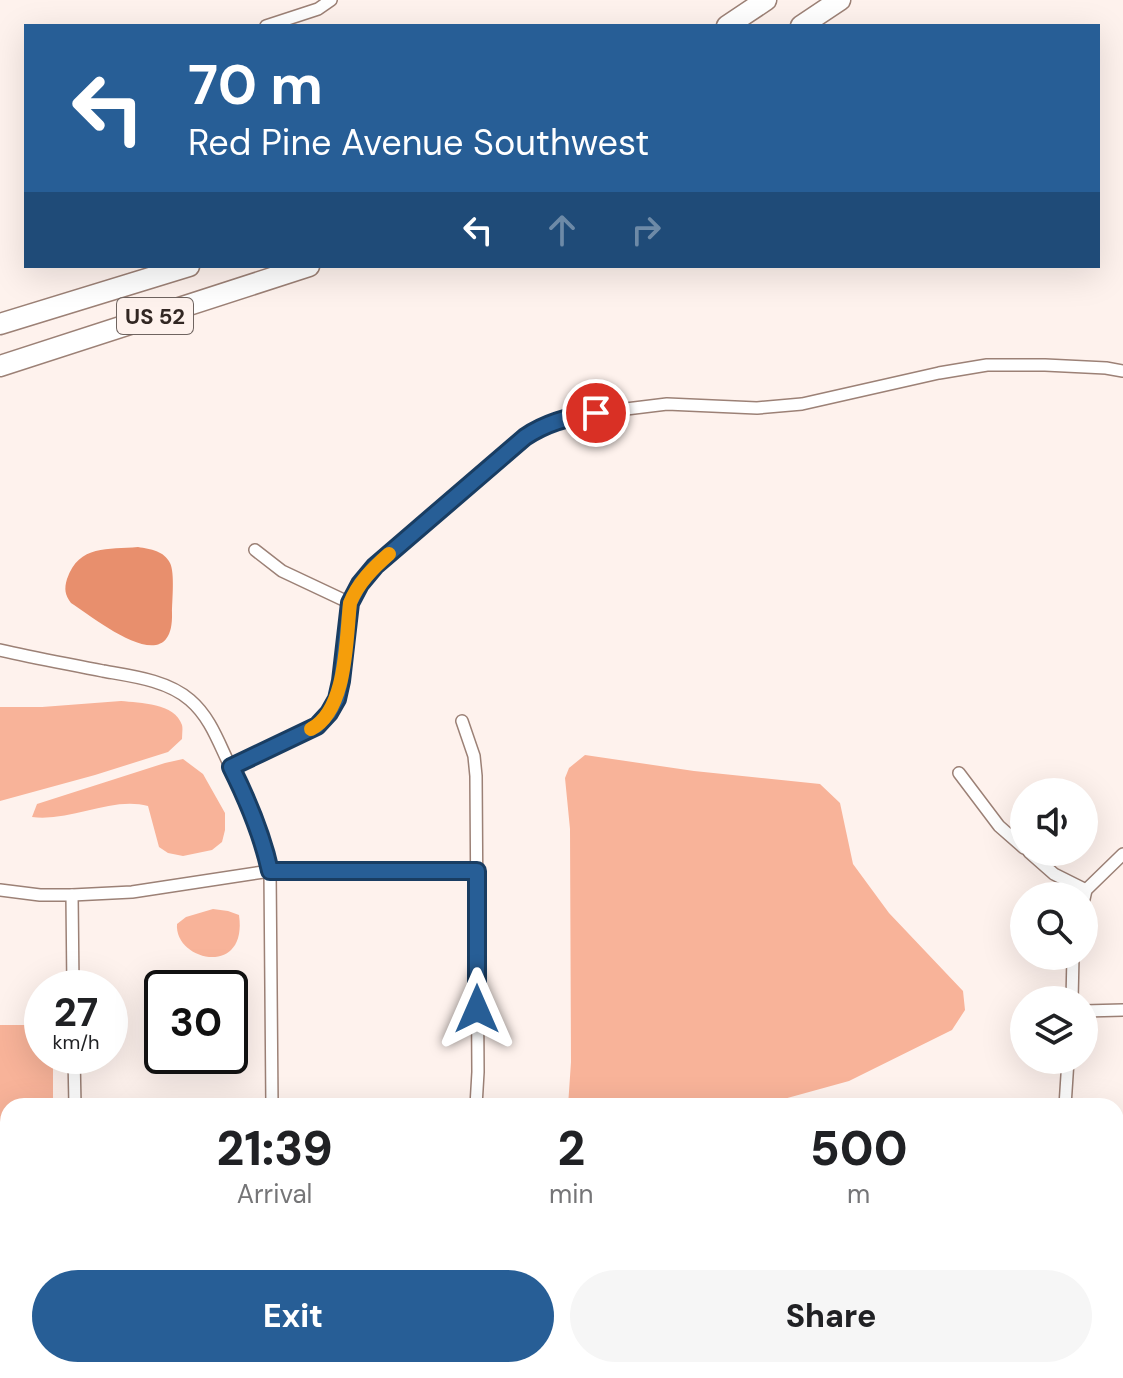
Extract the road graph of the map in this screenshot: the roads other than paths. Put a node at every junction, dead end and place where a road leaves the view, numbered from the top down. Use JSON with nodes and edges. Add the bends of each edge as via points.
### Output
{"nodes":[{"id":1,"x":331,"y":0,"type":"edge"},
{"id":2,"x":766,"y":0,"type":"edge"},
{"id":3,"x":840,"y":0,"type":"edge"},
{"id":4,"x":272,"y":24,"type":"edge"},
{"id":5,"x":730,"y":24,"type":"edge"},
{"id":6,"x":804,"y":24,"type":"edge"},
{"id":7,"x":182,"y":268,"type":"edge"},
{"id":8,"x":303,"y":268,"type":"edge"},
{"id":9,"x":0,"y":324,"type":"edge"},
{"id":10,"x":0,"y":366,"type":"edge"},
{"id":11,"x":1123,"y":371,"type":"edge"},
{"id":12,"x":255,"y":550,"type":"dead end"},
{"id":13,"x":350,"y":603,"type":"junction"},
{"id":14,"x":0,"y":650,"type":"edge"},
{"id":15,"x":462,"y":721,"type":"dead end"},
{"id":16,"x":231,"y":767,"type":"junction"},
{"id":17,"x":959,"y":773,"type":"dead end"},
{"id":18,"x":1010,"y":836,"type":"edge"},
{"id":19,"x":1123,"y":854,"type":"edge"},
{"id":20,"x":1045,"y":866,"type":"edge"},
{"id":21,"x":270,"y":871,"type":"junction"},
{"id":22,"x":477,"y":871,"type":"junction"},
{"id":23,"x":1066,"y":882,"type":"edge"},
{"id":24,"x":1096,"y":882,"type":"edge"},
{"id":25,"x":0,"y":890,"type":"edge"},
{"id":26,"x":72,"y":895,"type":"junction"},
{"id":27,"x":73,"y":970,"type":"edge"},
{"id":28,"x":1123,"y":1010,"type":"edge"},
{"id":29,"x":1098,"y":1011,"type":"edge"},
{"id":30,"x":74,"y":1074,"type":"edge"},
{"id":31,"x":1067,"y":1074,"type":"edge"},
{"id":32,"x":75,"y":1098,"type":"edge"},
{"id":33,"x":272,"y":1098,"type":"edge"},
{"id":34,"x":476,"y":1098,"type":"edge"},
{"id":35,"x":1066,"y":1098,"type":"edge"}],
"edges":[{"from":1,"to":4,"type":"street"},
{"from":2,"to":5,"type":"highway"},
{"from":3,"to":6,"type":"highway"},
{"from":7,"to":9,"type":"highway","number":"US 52"},
{"from":8,"to":10,"type":"highway","number":"US 52"},
{"from":11,"to":13,"type":"street","via":[[987,365],[802,404],[667,404],[558,420],[525,437],[375,566]]},
{"from":12,"to":13,"type":"street","via":[[282,571]]},
{"from":13,"to":16,"type":"street","via":[[341,681],[329,713],[317,726]]},
{"from":14,"to":16,"type":"street","via":[[135,677],[181,693],[212,726]]},
{"from":15,"to":22,"type":"street","via":[[475,766]]},
{"from":16,"to":21,"type":"street","via":[[263,840]]},
{"from":17,"to":18,"type":"street"},
{"from":19,"to":24,"type":"street"},
{"from":20,"to":23,"type":"street"},
{"from":21,"to":22,"type":"street"},
{"from":21,"to":26,"type":"street","via":[[132,892]]},
{"from":21,"to":33,"type":"street"},
{"from":22,"to":34,"type":"street"},
{"from":25,"to":26,"type":"street"},
{"from":26,"to":27,"type":"street"},
{"from":28,"to":29,"type":"street"},
{"from":30,"to":32,"type":"street"},
{"from":31,"to":35,"type":"street"}]}
